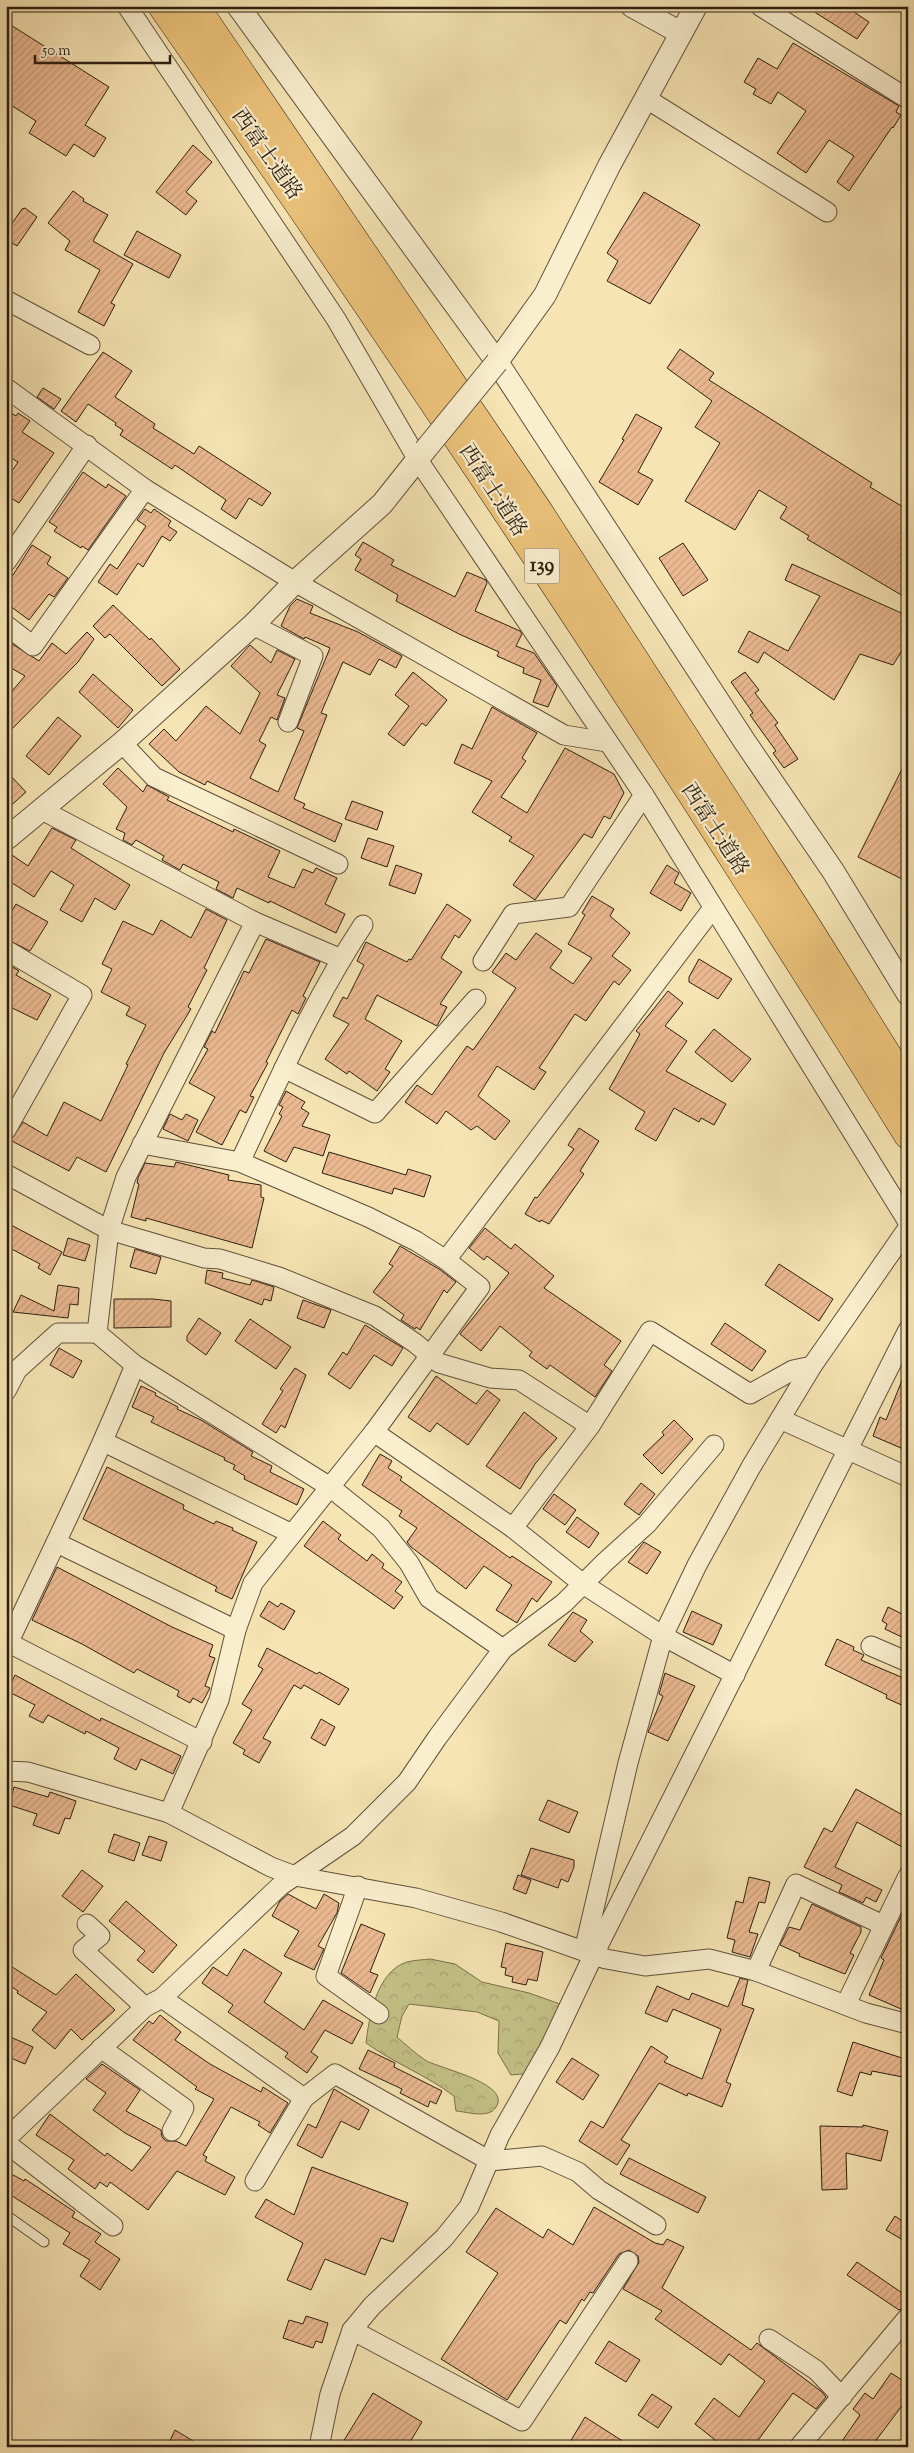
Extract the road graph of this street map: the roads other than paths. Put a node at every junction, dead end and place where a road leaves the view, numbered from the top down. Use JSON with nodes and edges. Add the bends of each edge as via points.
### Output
{"nodes":[{"id":1,"x":127,"y":6,"type":"edge"},
{"id":2,"x":162,"y":6,"type":"edge"},
{"id":3,"x":195,"y":6,"type":"edge"},
{"id":4,"x":238,"y":6,"type":"edge"},
{"id":5,"x":632,"y":6,"type":"edge"},
{"id":6,"x":696,"y":6,"type":"edge"},
{"id":7,"x":760,"y":6,"type":"edge"},
{"id":8,"x":681,"y":33,"type":"junction"},
{"id":9,"x":647,"y":99,"type":"junction"},
{"id":10,"x":908,"y":99,"type":"edge"},
{"id":11,"x":827,"y":212,"type":"dead end"},
{"id":12,"x":6,"y":300,"type":"edge"},
{"id":13,"x":90,"y":345,"type":"dead end"},
{"id":14,"x":497,"y":362,"type":"junction"},
{"id":15,"x":6,"y":388,"type":"edge"},
{"id":16,"x":87,"y":445,"type":"junction"},
{"id":17,"x":422,"y":455,"type":"junction"},
{"id":18,"x":145,"y":489,"type":"junction"},
{"id":19,"x":6,"y":562,"type":"edge"},
{"id":20,"x":295,"y":582,"type":"junction"},
{"id":21,"x":6,"y":625,"type":"edge"},
{"id":22,"x":253,"y":625,"type":"junction"},
{"id":23,"x":288,"y":722,"type":"dead end"},
{"id":24,"x":607,"y":742,"type":"junction"},
{"id":25,"x":122,"y":743,"type":"junction"},
{"id":26,"x":644,"y":795,"type":"junction"},
{"id":27,"x":42,"y":810,"type":"junction"},
{"id":28,"x":6,"y":838,"type":"edge"},
{"id":29,"x":338,"y":864,"type":"dead end"},
{"id":30,"x":712,"y":908,"type":"junction"},
{"id":31,"x":255,"y":922,"type":"junction"},
{"id":32,"x":363,"y":925,"type":"dead end"},
{"id":33,"x":6,"y":950,"type":"edge"},
{"id":34,"x":341,"y":959,"type":"junction"},
{"id":35,"x":483,"y":961,"type":"dead end"},
{"id":36,"x":908,"y":994,"type":"edge"},
{"id":37,"x":476,"y":999,"type":"dead end"},
{"id":38,"x":284,"y":1068,"type":"junction"},
{"id":39,"x":908,"y":1088,"type":"edge"},
{"id":40,"x":6,"y":1130,"type":"edge"},
{"id":41,"x":908,"y":1135,"type":"edge"},
{"id":42,"x":142,"y":1144,"type":"junction"},
{"id":43,"x":240,"y":1162,"type":"junction"},
{"id":44,"x":6,"y":1174,"type":"edge"},
{"id":45,"x":908,"y":1222,"type":"edge"},
{"id":46,"x":908,"y":1228,"type":"edge"},
{"id":47,"x":109,"y":1230,"type":"junction"},
{"id":48,"x":446,"y":1260,"type":"junction"},
{"id":49,"x":908,"y":1330,"type":"edge"},
{"id":50,"x":97,"y":1333,"type":"junction"},
{"id":51,"x":430,"y":1356,"type":"junction"},
{"id":52,"x":135,"y":1365,"type":"junction"},
{"id":53,"x":812,"y":1366,"type":"junction"},
{"id":54,"x":6,"y":1390,"type":"edge"},
{"id":55,"x":780,"y":1419,"type":"junction"},
{"id":56,"x":590,"y":1426,"type":"junction"},
{"id":57,"x":374,"y":1432,"type":"junction"},
{"id":58,"x":104,"y":1442,"type":"junction"},
{"id":59,"x":714,"y":1445,"type":"dead end"},
{"id":60,"x":848,"y":1452,"type":"junction"},
{"id":61,"x":908,"y":1478,"type":"edge"},
{"id":62,"x":330,"y":1487,"type":"junction"},
{"id":63,"x":513,"y":1528,"type":"junction"},
{"id":64,"x":292,"y":1534,"type":"junction"},
{"id":65,"x":57,"y":1543,"type":"junction"},
{"id":66,"x":584,"y":1584,"type":"junction"},
{"id":67,"x":236,"y":1630,"type":"junction"},
{"id":68,"x":663,"y":1636,"type":"junction"},
{"id":69,"x":8,"y":1645,"type":"edge"},
{"id":70,"x":871,"y":1646,"type":"dead end"},
{"id":71,"x":503,"y":1649,"type":"junction"},
{"id":72,"x":908,"y":1662,"type":"edge"},
{"id":73,"x":735,"y":1675,"type":"junction"},
{"id":74,"x":202,"y":1742,"type":"junction"},
{"id":75,"x":6,"y":1771,"type":"edge"},
{"id":76,"x":169,"y":1813,"type":"junction"},
{"id":77,"x":295,"y":1876,"type":"junction"},
{"id":78,"x":908,"y":1876,"type":"edge"},
{"id":79,"x":358,"y":1886,"type":"junction"},
{"id":80,"x":87,"y":1924,"type":"dead end"},
{"id":81,"x":883,"y":1925,"type":"junction"},
{"id":82,"x":589,"y":1953,"type":"junction"},
{"id":83,"x":756,"y":1971,"type":"junction"},
{"id":84,"x":162,"y":1998,"type":"junction"},
{"id":85,"x":846,"y":2004,"type":"junction"},
{"id":86,"x":145,"y":2007,"type":"junction"},
{"id":87,"x":379,"y":2014,"type":"dead end"},
{"id":88,"x":908,"y":2024,"type":"edge"},
{"id":89,"x":101,"y":2048,"type":"junction"},
{"id":90,"x":304,"y":2098,"type":"junction"},
{"id":91,"x":172,"y":2131,"type":"dead end"},
{"id":92,"x":6,"y":2139,"type":"edge"},
{"id":93,"x":6,"y":2143,"type":"edge"},
{"id":94,"x":490,"y":2160,"type":"junction"},
{"id":95,"x":255,"y":2181,"type":"dead end"},
{"id":96,"x":6,"y":2215,"type":"edge"},
{"id":97,"x":656,"y":2225,"type":"dead end"},
{"id":98,"x":113,"y":2226,"type":"dead end"},
{"id":99,"x":44,"y":2242,"type":"dead end"},
{"id":100,"x":628,"y":2261,"type":"dead end"},
{"id":101,"x":908,"y":2318,"type":"edge"},
{"id":102,"x":352,"y":2330,"type":"junction"},
{"id":103,"x":769,"y":2339,"type":"dead end"},
{"id":104,"x":842,"y":2397,"type":"junction"},
{"id":105,"x":319,"y":2447,"type":"edge"},
{"id":106,"x":799,"y":2447,"type":"edge"}],
"edges":[{"from":1,"to":17,"type":"street","via":[[336,319]]},
{"from":2,"to":41,"type":"highway","name":"西富士道路","number":"139","via":[[427,392]]},
{"from":3,"to":39,"type":"highway","name":"西富士道路","number":"139","via":[[537,509]]},
{"from":4,"to":14,"type":"street"},
{"from":5,"to":8,"type":"street"},
{"from":6,"to":8,"type":"street"},
{"from":7,"to":10,"type":"street"},
{"from":8,"to":9,"type":"street"},
{"from":9,"to":11,"type":"street"},
{"from":9,"to":14,"type":"street","via":[[544,295]]},
{"from":12,"to":13,"type":"street"},
{"from":14,"to":17,"type":"street","bridge":true},
{"from":14,"to":36,"type":"street","via":[[833,871]]},
{"from":15,"to":16,"type":"street"},
{"from":16,"to":18,"type":"street"},
{"from":16,"to":19,"type":"street"},
{"from":17,"to":20,"type":"street","via":[[382,504]]},
{"from":17,"to":24,"type":"street"},
{"from":18,"to":20,"type":"street"},
{"from":18,"to":21,"type":"street","via":[[33,646]]},
{"from":20,"to":22,"type":"street"},
{"from":20,"to":24,"type":"street","via":[[564,735]]},
{"from":22,"to":23,"type":"street","via":[[313,656]]},
{"from":22,"to":25,"type":"street"},
{"from":24,"to":26,"type":"street"},
{"from":25,"to":27,"type":"street"},
{"from":25,"to":29,"type":"street","via":[[154,776]]},
{"from":26,"to":30,"type":"street"},
{"from":26,"to":35,"type":"street","via":[[569,908],[513,914]]},
{"from":27,"to":28,"type":"street"},
{"from":27,"to":31,"type":"street"},
{"from":30,"to":45,"type":"street"},
{"from":30,"to":48,"type":"street"},
{"from":31,"to":34,"type":"street"},
{"from":31,"to":42,"type":"street"},
{"from":32,"to":34,"type":"street"},
{"from":33,"to":40,"type":"street","via":[[82,994]]},
{"from":34,"to":38,"type":"street"},
{"from":37,"to":38,"type":"street","via":[[375,1113]]},
{"from":38,"to":43,"type":"street"},
{"from":42,"to":43,"type":"street"},
{"from":42,"to":47,"type":"street","via":[[126,1177]]},
{"from":43,"to":48,"type":"street","via":[[368,1217]]},
{"from":44,"to":47,"type":"street"},
{"from":46,"to":53,"type":"street"},
{"from":47,"to":50,"type":"street"},
{"from":47,"to":51,"type":"street","via":[[279,1277],[375,1316]]},
{"from":48,"to":51,"type":"street","via":[[480,1288]]},
{"from":49,"to":60,"type":"street"},
{"from":50,"to":52,"type":"street"},
{"from":50,"to":54,"type":"street","via":[[58,1333],[17,1370]]},
{"from":51,"to":56,"type":"street","via":[[438,1363],[490,1378],[519,1380]]},
{"from":51,"to":57,"type":"street"},
{"from":52,"to":58,"type":"street"},
{"from":52,"to":62,"type":"street"},
{"from":53,"to":55,"type":"street"},
{"from":53,"to":56,"type":"street","via":[[793,1370],[750,1394],[650,1331]]},
{"from":55,"to":60,"type":"street"},
{"from":55,"to":68,"type":"street","via":[[697,1565]]},
{"from":56,"to":63,"type":"street"},
{"from":57,"to":62,"type":"street"},
{"from":57,"to":63,"type":"street"},
{"from":58,"to":64,"type":"street"},
{"from":58,"to":65,"type":"street"},
{"from":59,"to":66,"type":"street","via":[[647,1524]]},
{"from":60,"to":61,"type":"street"},
{"from":60,"to":73,"type":"street"},
{"from":62,"to":64,"type":"street"},
{"from":62,"to":71,"type":"street","via":[[381,1528],[409,1563],[429,1598]]},
{"from":63,"to":66,"type":"street"},
{"from":64,"to":67,"type":"street","via":[[253,1583]]},
{"from":65,"to":67,"type":"street"},
{"from":65,"to":69,"type":"street"},
{"from":66,"to":68,"type":"street"},
{"from":66,"to":71,"type":"street"},
{"from":67,"to":74,"type":"street","via":[[219,1700]]},
{"from":68,"to":73,"type":"street"},
{"from":68,"to":82,"type":"street","via":[[628,1763]]},
{"from":69,"to":74,"type":"street"},
{"from":70,"to":72,"type":"street"},
{"from":71,"to":77,"type":"street","via":[[407,1782],[353,1836]]},
{"from":73,"to":82,"type":"street"},
{"from":74,"to":76,"type":"street"},
{"from":75,"to":76,"type":"street","via":[[28,1772]]},
{"from":76,"to":77,"type":"street","via":[[270,1867]]},
{"from":77,"to":79,"type":"street"},
{"from":77,"to":84,"type":"street","via":[[280,1886]]},
{"from":78,"to":81,"type":"street"},
{"from":79,"to":82,"type":"street","via":[[482,1917]]},
{"from":79,"to":87,"type":"street","via":[[326,1976]]},
{"from":80,"to":86,"type":"street","via":[[100,1936],[84,1950]]},
{"from":81,"to":83,"type":"street","via":[[796,1884]]},
{"from":81,"to":85,"type":"street"},
{"from":82,"to":83,"type":"street","via":[[645,1966],[709,1959]]},
{"from":82,"to":94,"type":"street","via":[[550,2048],[500,2135]]},
{"from":83,"to":85,"type":"street"},
{"from":84,"to":86,"type":"street"},
{"from":84,"to":90,"type":"street"},
{"from":85,"to":88,"type":"street"},
{"from":86,"to":89,"type":"street"},
{"from":89,"to":91,"type":"street","via":[[184,2108]]},
{"from":89,"to":92,"type":"street"},
{"from":90,"to":94,"type":"street","via":[[335,2074]]},
{"from":90,"to":95,"type":"street"},
{"from":93,"to":98,"type":"street"},
{"from":94,"to":97,"type":"street","via":[[542,2156],[578,2172],[599,2190]]},
{"from":94,"to":102,"type":"street","via":[[469,2207],[444,2238],[372,2306]]},
{"from":96,"to":99,"type":"lane"},
{"from":100,"to":102,"type":"street","via":[[522,2421]]},
{"from":101,"to":104,"type":"street"},
{"from":102,"to":105,"type":"street","via":[[330,2394]]},
{"from":103,"to":104,"type":"street","via":[[816,2370]]},
{"from":104,"to":106,"type":"street"}]}
